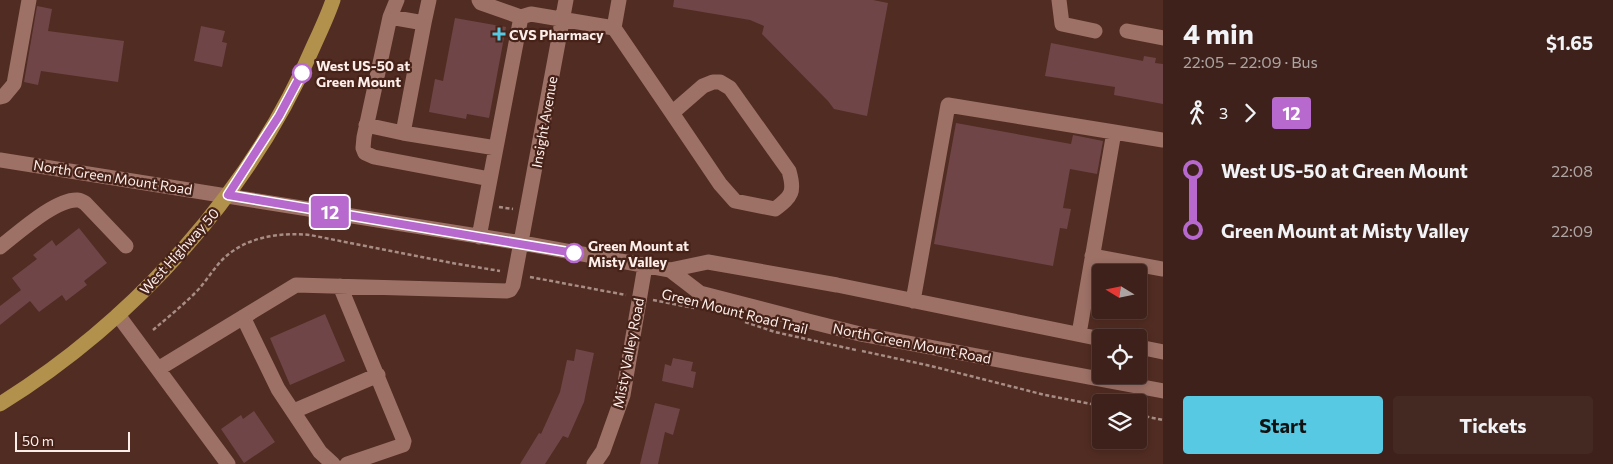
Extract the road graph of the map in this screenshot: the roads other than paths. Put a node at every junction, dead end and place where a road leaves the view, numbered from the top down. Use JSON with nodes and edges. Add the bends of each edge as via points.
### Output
{"nodes":[{"id":1,"x":29,"y":0,"type":"edge"},
{"id":2,"x":334,"y":0,"type":"edge"},
{"id":3,"x":397,"y":0,"type":"edge"},
{"id":4,"x":429,"y":0,"type":"edge"},
{"id":5,"x":479,"y":0,"type":"edge"},
{"id":6,"x":566,"y":0,"type":"edge"},
{"id":7,"x":619,"y":0,"type":"edge"},
{"id":8,"x":1058,"y":0,"type":"edge"},
{"id":9,"x":390,"y":17,"type":"junction"},
{"id":10,"x":521,"y":17,"type":"junction"},
{"id":11,"x":562,"y":20,"type":"junction"},
{"id":12,"x":424,"y":23,"type":"junction"},
{"id":13,"x":614,"y":28,"type":"junction"},
{"id":14,"x":1095,"y":31,"type":"dead end"},
{"id":15,"x":1127,"y":31,"type":"dead end"},
{"id":16,"x":1163,"y":38,"type":"edge"},
{"id":17,"x":0,"y":97,"type":"edge"},
{"id":18,"x":672,"y":113,"type":"junction"},
{"id":19,"x":365,"y":131,"type":"junction"},
{"id":20,"x":1114,"y":132,"type":"junction"},
{"id":21,"x":403,"y":134,"type":"junction"},
{"id":22,"x":1163,"y":140,"type":"edge"},
{"id":23,"x":496,"y":148,"type":"junction"},
{"id":24,"x":0,"y":160,"type":"edge"},
{"id":25,"x":490,"y":179,"type":"junction"},
{"id":26,"x":228,"y":195,"type":"junction"},
{"id":27,"x":478,"y":237,"type":"junction"},
{"id":28,"x":522,"y":243,"type":"junction"},
{"id":29,"x":126,"y":246,"type":"dead end"},
{"id":30,"x":0,"y":247,"type":"edge"},
{"id":31,"x":1092,"y":256,"type":"junction"},
{"id":32,"x":645,"y":266,"type":"junction"},
{"id":33,"x":1163,"y":269,"type":"edge"},
{"id":34,"x":670,"y":270,"type":"junction"},
{"id":35,"x":340,"y":286,"type":"junction"},
{"id":36,"x":913,"y":301,"type":"junction"},
{"id":37,"x":118,"y":315,"type":"junction"},
{"id":38,"x":244,"y":317,"type":"junction"},
{"id":39,"x":1079,"y":334,"type":"junction"},
{"id":40,"x":1092,"y":337,"type":"edge"},
{"id":41,"x":1147,"y":349,"type":"edge"},
{"id":42,"x":1163,"y":352,"type":"edge"},
{"id":43,"x":158,"y":369,"type":"junction"},
{"id":44,"x":378,"y":375,"type":"junction"},
{"id":45,"x":1163,"y":391,"type":"edge"},
{"id":46,"x":0,"y":402,"type":"edge"},
{"id":47,"x":294,"y":411,"type":"junction"},
{"id":48,"x":228,"y":464,"type":"edge"},
{"id":49,"x":333,"y":464,"type":"edge"},
{"id":50,"x":347,"y":464,"type":"edge"},
{"id":51,"x":594,"y":464,"type":"edge"}],
"edges":[{"from":1,"to":17,"type":"street","via":[[14,84]]},
{"from":2,"to":26,"type":"main road","name":"West Highway 50","via":[[305,68],[279,116]]},
{"from":3,"to":9,"type":"street"},
{"from":4,"to":12,"type":"street"},
{"from":5,"to":10,"type":"street"},
{"from":6,"to":11,"type":"street","name":"Insight Avenue"},
{"from":7,"to":13,"type":"street"},
{"from":8,"to":14,"type":"street","via":[[1062,24]]},
{"from":9,"to":12,"type":"street"},
{"from":9,"to":19,"type":"street"},
{"from":10,"to":11,"type":"street","via":[[531,14]]},
{"from":10,"to":23,"type":"street"},
{"from":11,"to":13,"type":"street"},
{"from":11,"to":28,"type":"street","name":"Insight Avenue"},
{"from":12,"to":21,"type":"street"},
{"from":13,"to":18,"type":"street"},
{"from":15,"to":16,"type":"street"},
{"from":18,"to":18,"type":"street","via":[[735,201],[775,208],[789,197],[794,186],[789,171],[730,88],[720,82],[703,86]]},
{"from":19,"to":21,"type":"street"},
{"from":19,"to":25,"type":"street","via":[[363,148],[365,153],[374,157]]},
{"from":20,"to":22,"type":"street"},
{"from":20,"to":31,"type":"street"},
{"from":20,"to":36,"type":"street","via":[[948,105]]},
{"from":21,"to":23,"type":"street"},
{"from":23,"to":25,"type":"street"},
{"from":24,"to":26,"type":"street","name":"North Green Mount Road"},
{"from":25,"to":27,"type":"street"},
{"from":26,"to":27,"type":"street","name":"North Green Mount Road"},
{"from":26,"to":37,"type":"main road","name":"West Highway 50","via":[[138,297]]},
{"from":27,"to":28,"type":"street","name":"North Green Mount Road"},
{"from":28,"to":32,"type":"street","name":"North Green Mount Road"},
{"from":28,"to":35,"type":"street","name":"Insight Avenue","via":[[513,285],[506,292]]},
{"from":29,"to":30,"type":"street","via":[[85,203],[77,200],[43,214]]},
{"from":31,"to":33,"type":"street"},
{"from":31,"to":39,"type":"street"},
{"from":32,"to":34,"type":"street","name":"North Green Mount Road"},
{"from":32,"to":51,"type":"street","name":"Misty Valley Road","via":[[623,395],[604,451]]},
{"from":34,"to":36,"type":"street","name":"North Green Mount Road","via":[[708,262]]},
{"from":34,"to":45,"type":"street","name":"North Green Mount Road","via":[[700,294],[860,334]]},
{"from":35,"to":38,"type":"street","via":[[296,285]]},
{"from":35,"to":44,"type":"street"},
{"from":36,"to":39,"type":"street","name":"North Green Mount Road"},
{"from":37,"to":43,"type":"street"},
{"from":37,"to":46,"type":"main road","name":"West Highway 50","via":[[31,384]]},
{"from":38,"to":43,"type":"street"},
{"from":38,"to":47,"type":"street","via":[[278,389]]},
{"from":39,"to":40,"type":"street","name":"North Green Mount Road"},
{"from":41,"to":42,"type":"street"},
{"from":43,"to":48,"type":"street"},
{"from":44,"to":47,"type":"street"},
{"from":44,"to":50,"type":"street","via":[[402,433],[403,444]]},
{"from":47,"to":49,"type":"street","via":[[320,452]]}]}
